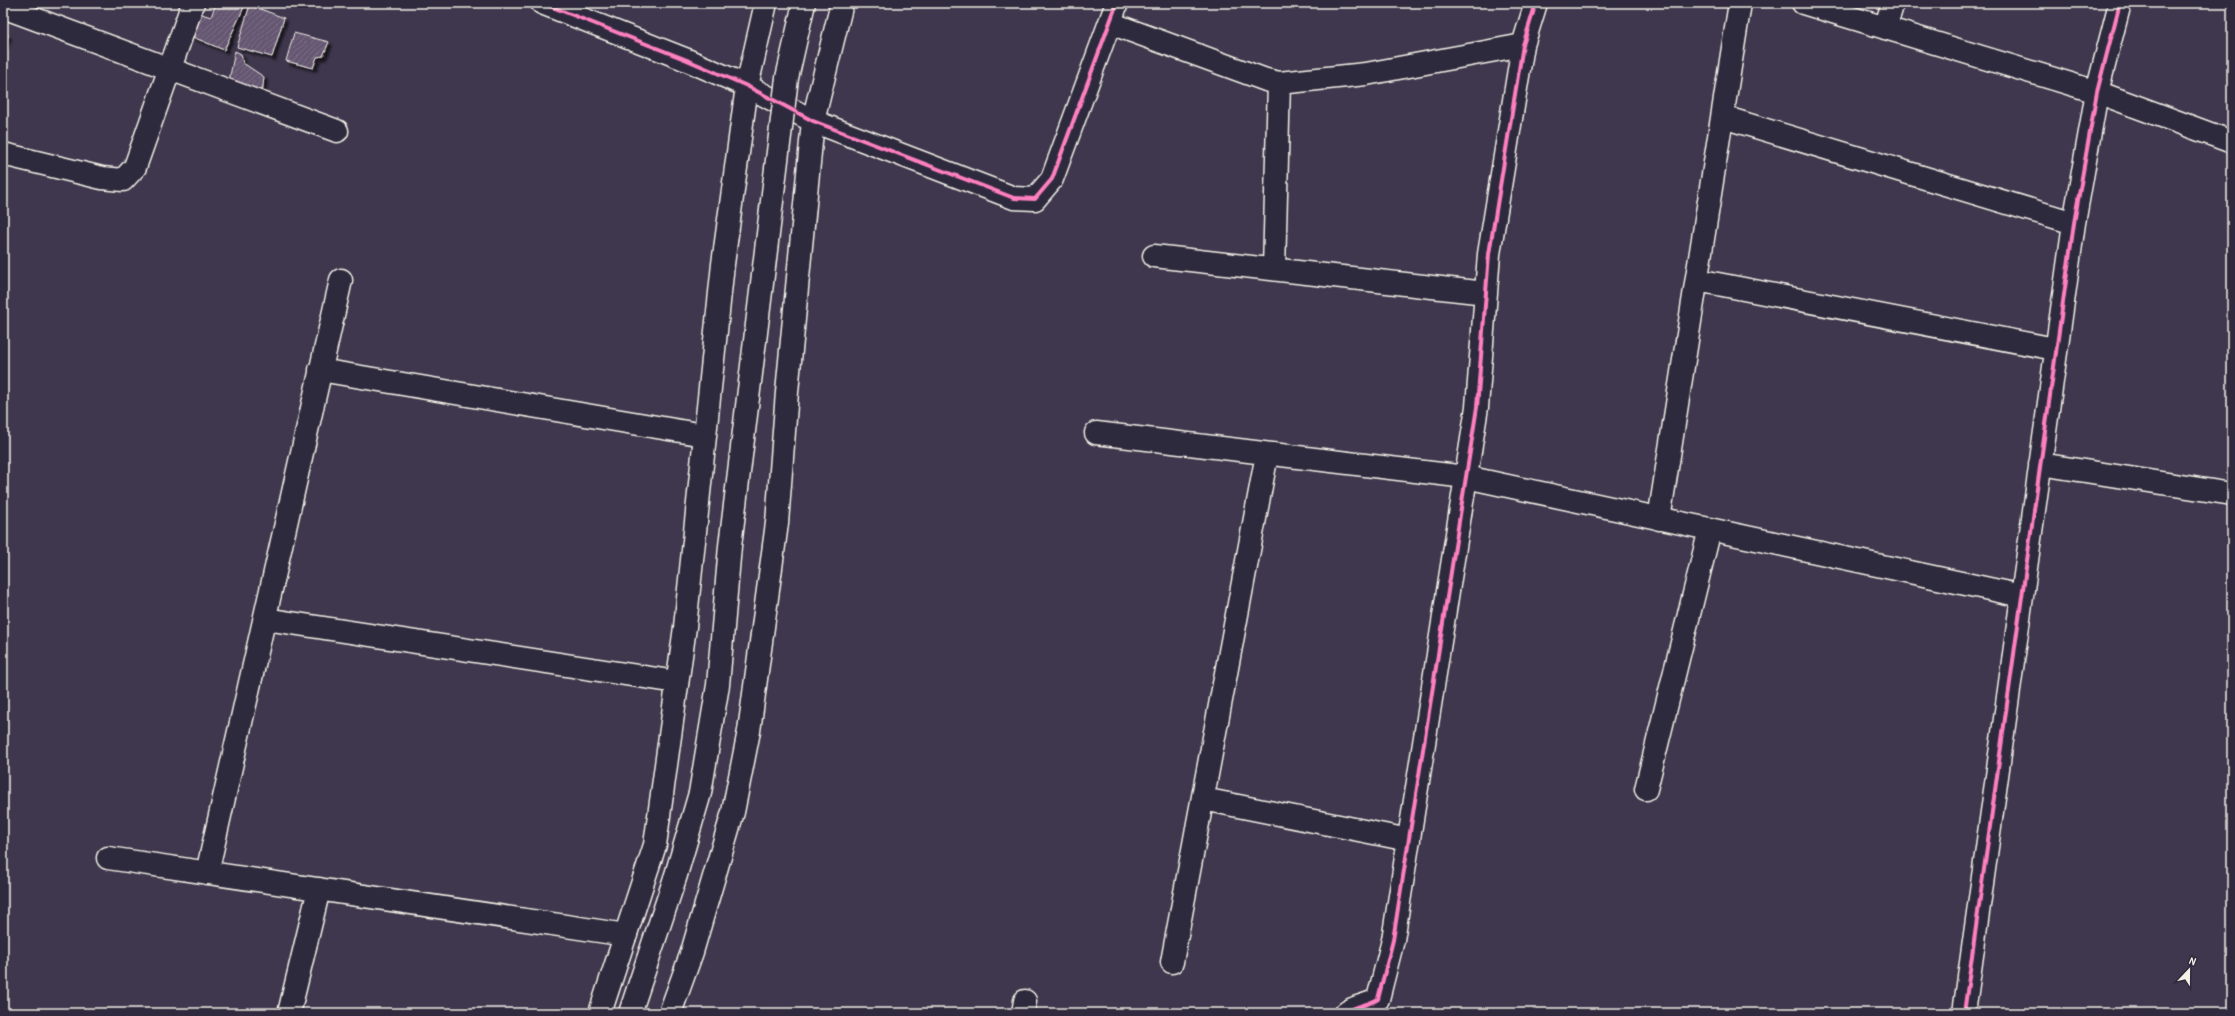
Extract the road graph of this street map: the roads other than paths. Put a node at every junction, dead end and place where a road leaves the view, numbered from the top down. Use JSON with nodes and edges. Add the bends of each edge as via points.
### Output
{"nodes":[{"id":1,"x":193,"y":3,"type":"edge"},
{"id":2,"x":542,"y":3,"type":"edge"},
{"id":3,"x":766,"y":3,"type":"edge"},
{"id":4,"x":804,"y":3,"type":"edge"},
{"id":5,"x":842,"y":3,"type":"edge"},
{"id":6,"x":1117,"y":3,"type":"edge"},
{"id":7,"x":1536,"y":3,"type":"edge"},
{"id":8,"x":1740,"y":3,"type":"edge"},
{"id":9,"x":1803,"y":3,"type":"edge"},
{"id":10,"x":1893,"y":3,"type":"edge"},
{"id":11,"x":2120,"y":3,"type":"edge"},
{"id":12,"x":3,"y":7,"type":"edge"},
{"id":13,"x":1110,"y":23,"type":"junction"},
{"id":14,"x":1885,"y":28,"type":"junction"},
{"id":15,"x":1523,"y":45,"type":"junction"},
{"id":16,"x":170,"y":69,"type":"junction"},
{"id":17,"x":1279,"y":83,"type":"junction"},
{"id":18,"x":747,"y":86,"type":"junction"},
{"id":19,"x":2097,"y":92,"type":"junction"},
{"id":20,"x":1722,"y":117,"type":"junction"},
{"id":21,"x":813,"y":121,"type":"junction"},
{"id":22,"x":337,"y":131,"type":"dead end"},
{"id":23,"x":2232,"y":142,"type":"edge"},
{"id":24,"x":3,"y":154,"type":"edge"},
{"id":25,"x":2074,"y":223,"type":"junction"},
{"id":26,"x":1154,"y":256,"type":"dead end"},
{"id":27,"x":1274,"y":269,"type":"junction"},
{"id":28,"x":341,"y":280,"type":"dead end"},
{"id":29,"x":1697,"y":280,"type":"junction"},
{"id":30,"x":1486,"y":292,"type":"junction"},
{"id":31,"x":2055,"y":349,"type":"junction"},
{"id":32,"x":320,"y":370,"type":"junction"},
{"id":33,"x":1096,"y":433,"type":"dead end"},
{"id":34,"x":704,"y":435,"type":"junction"},
{"id":35,"x":1267,"y":454,"type":"junction"},
{"id":36,"x":2040,"y":464,"type":"junction"},
{"id":37,"x":1466,"y":478,"type":"junction"},
{"id":38,"x":2232,"y":494,"type":"edge"},
{"id":39,"x":1659,"y":519,"type":"junction"},
{"id":40,"x":1710,"y":529,"type":"junction"},
{"id":41,"x":2022,"y":596,"type":"junction"},
{"id":42,"x":264,"y":619,"type":"junction"},
{"id":43,"x":677,"y":682,"type":"junction"},
{"id":44,"x":1646,"y":789,"type":"dead end"},
{"id":45,"x":1203,"y":799,"type":"junction"},
{"id":46,"x":1409,"y":840,"type":"junction"},
{"id":47,"x":108,"y":858,"type":"dead end"},
{"id":48,"x":207,"y":873,"type":"junction"},
{"id":49,"x":319,"y":889,"type":"junction"},
{"id":50,"x":626,"y":935,"type":"junction"},
{"id":51,"x":1172,"y":962,"type":"dead end"},
{"id":52,"x":289,"y":1013,"type":"edge"},
{"id":53,"x":600,"y":1013,"type":"edge"},
{"id":54,"x":630,"y":1013,"type":"edge"},
{"id":55,"x":670,"y":1013,"type":"edge"},
{"id":56,"x":1346,"y":1013,"type":"edge"},
{"id":57,"x":1964,"y":1013,"type":"edge"}],
"edges":[{"from":1,"to":16,"type":"street"},
{"from":2,"to":18,"type":"street"},
{"from":3,"to":18,"type":"street"},
{"from":4,"to":54,"type":"street","bridge":true,"via":[[787,78],[730,546],[718,685],[702,778],[676,875]]},
{"from":5,"to":21,"type":"street"},
{"from":6,"to":13,"type":"street"},
{"from":7,"to":15,"type":"street"},
{"from":8,"to":20,"type":"street"},
{"from":9,"to":14,"type":"street"},
{"from":10,"to":14,"type":"street"},
{"from":11,"to":19,"type":"street"},
{"from":12,"to":16,"type":"street"},
{"from":13,"to":17,"type":"street"},
{"from":13,"to":21,"type":"street","via":[[1052,179],[1035,199],[1014,198]]},
{"from":14,"to":19,"type":"street"},
{"from":15,"to":17,"type":"street","via":[[1366,74]]},
{"from":15,"to":30,"type":"street","via":[[1489,254]]},
{"from":16,"to":22,"type":"street"},
{"from":16,"to":24,"type":"street","via":[[135,167],[123,180],[102,178]]},
{"from":17,"to":27,"type":"street"},
{"from":18,"to":21,"type":"street"},
{"from":18,"to":34,"type":"street","via":[[723,264]]},
{"from":19,"to":23,"type":"street"},
{"from":19,"to":25,"type":"street"},
{"from":20,"to":25,"type":"street"},
{"from":20,"to":29,"type":"street"},
{"from":21,"to":55,"type":"street","via":[[777,523],[749,731],[733,812],[692,952]]},
{"from":25,"to":31,"type":"street"},
{"from":26,"to":27,"type":"street"},
{"from":27,"to":30,"type":"street"},
{"from":28,"to":32,"type":"street"},
{"from":29,"to":31,"type":"street"},
{"from":29,"to":39,"type":"street"},
{"from":30,"to":37,"type":"street","via":[[1477,407]]},
{"from":31,"to":36,"type":"street"},
{"from":32,"to":34,"type":"street"},
{"from":32,"to":42,"type":"street"},
{"from":33,"to":35,"type":"street"},
{"from":34,"to":43,"type":"street","via":[[685,628]]},
{"from":35,"to":37,"type":"street"},
{"from":35,"to":45,"type":"street"},
{"from":36,"to":38,"type":"street"},
{"from":36,"to":41,"type":"street"},
{"from":37,"to":39,"type":"street"},
{"from":37,"to":46,"type":"street"},
{"from":39,"to":40,"type":"street"},
{"from":40,"to":41,"type":"street"},
{"from":40,"to":44,"type":"street"},
{"from":41,"to":57,"type":"street"},
{"from":42,"to":43,"type":"street"},
{"from":42,"to":48,"type":"street"},
{"from":43,"to":50,"type":"street","via":[[655,845]]},
{"from":45,"to":46,"type":"street"},
{"from":45,"to":51,"type":"street"},
{"from":46,"to":56,"type":"street","via":[[1393,940],[1378,999],[1370,1004],[1353,1007]]},
{"from":47,"to":48,"type":"street"},
{"from":48,"to":49,"type":"street"},
{"from":49,"to":50,"type":"street"},
{"from":49,"to":52,"type":"street"},
{"from":50,"to":53,"type":"street"}]}
